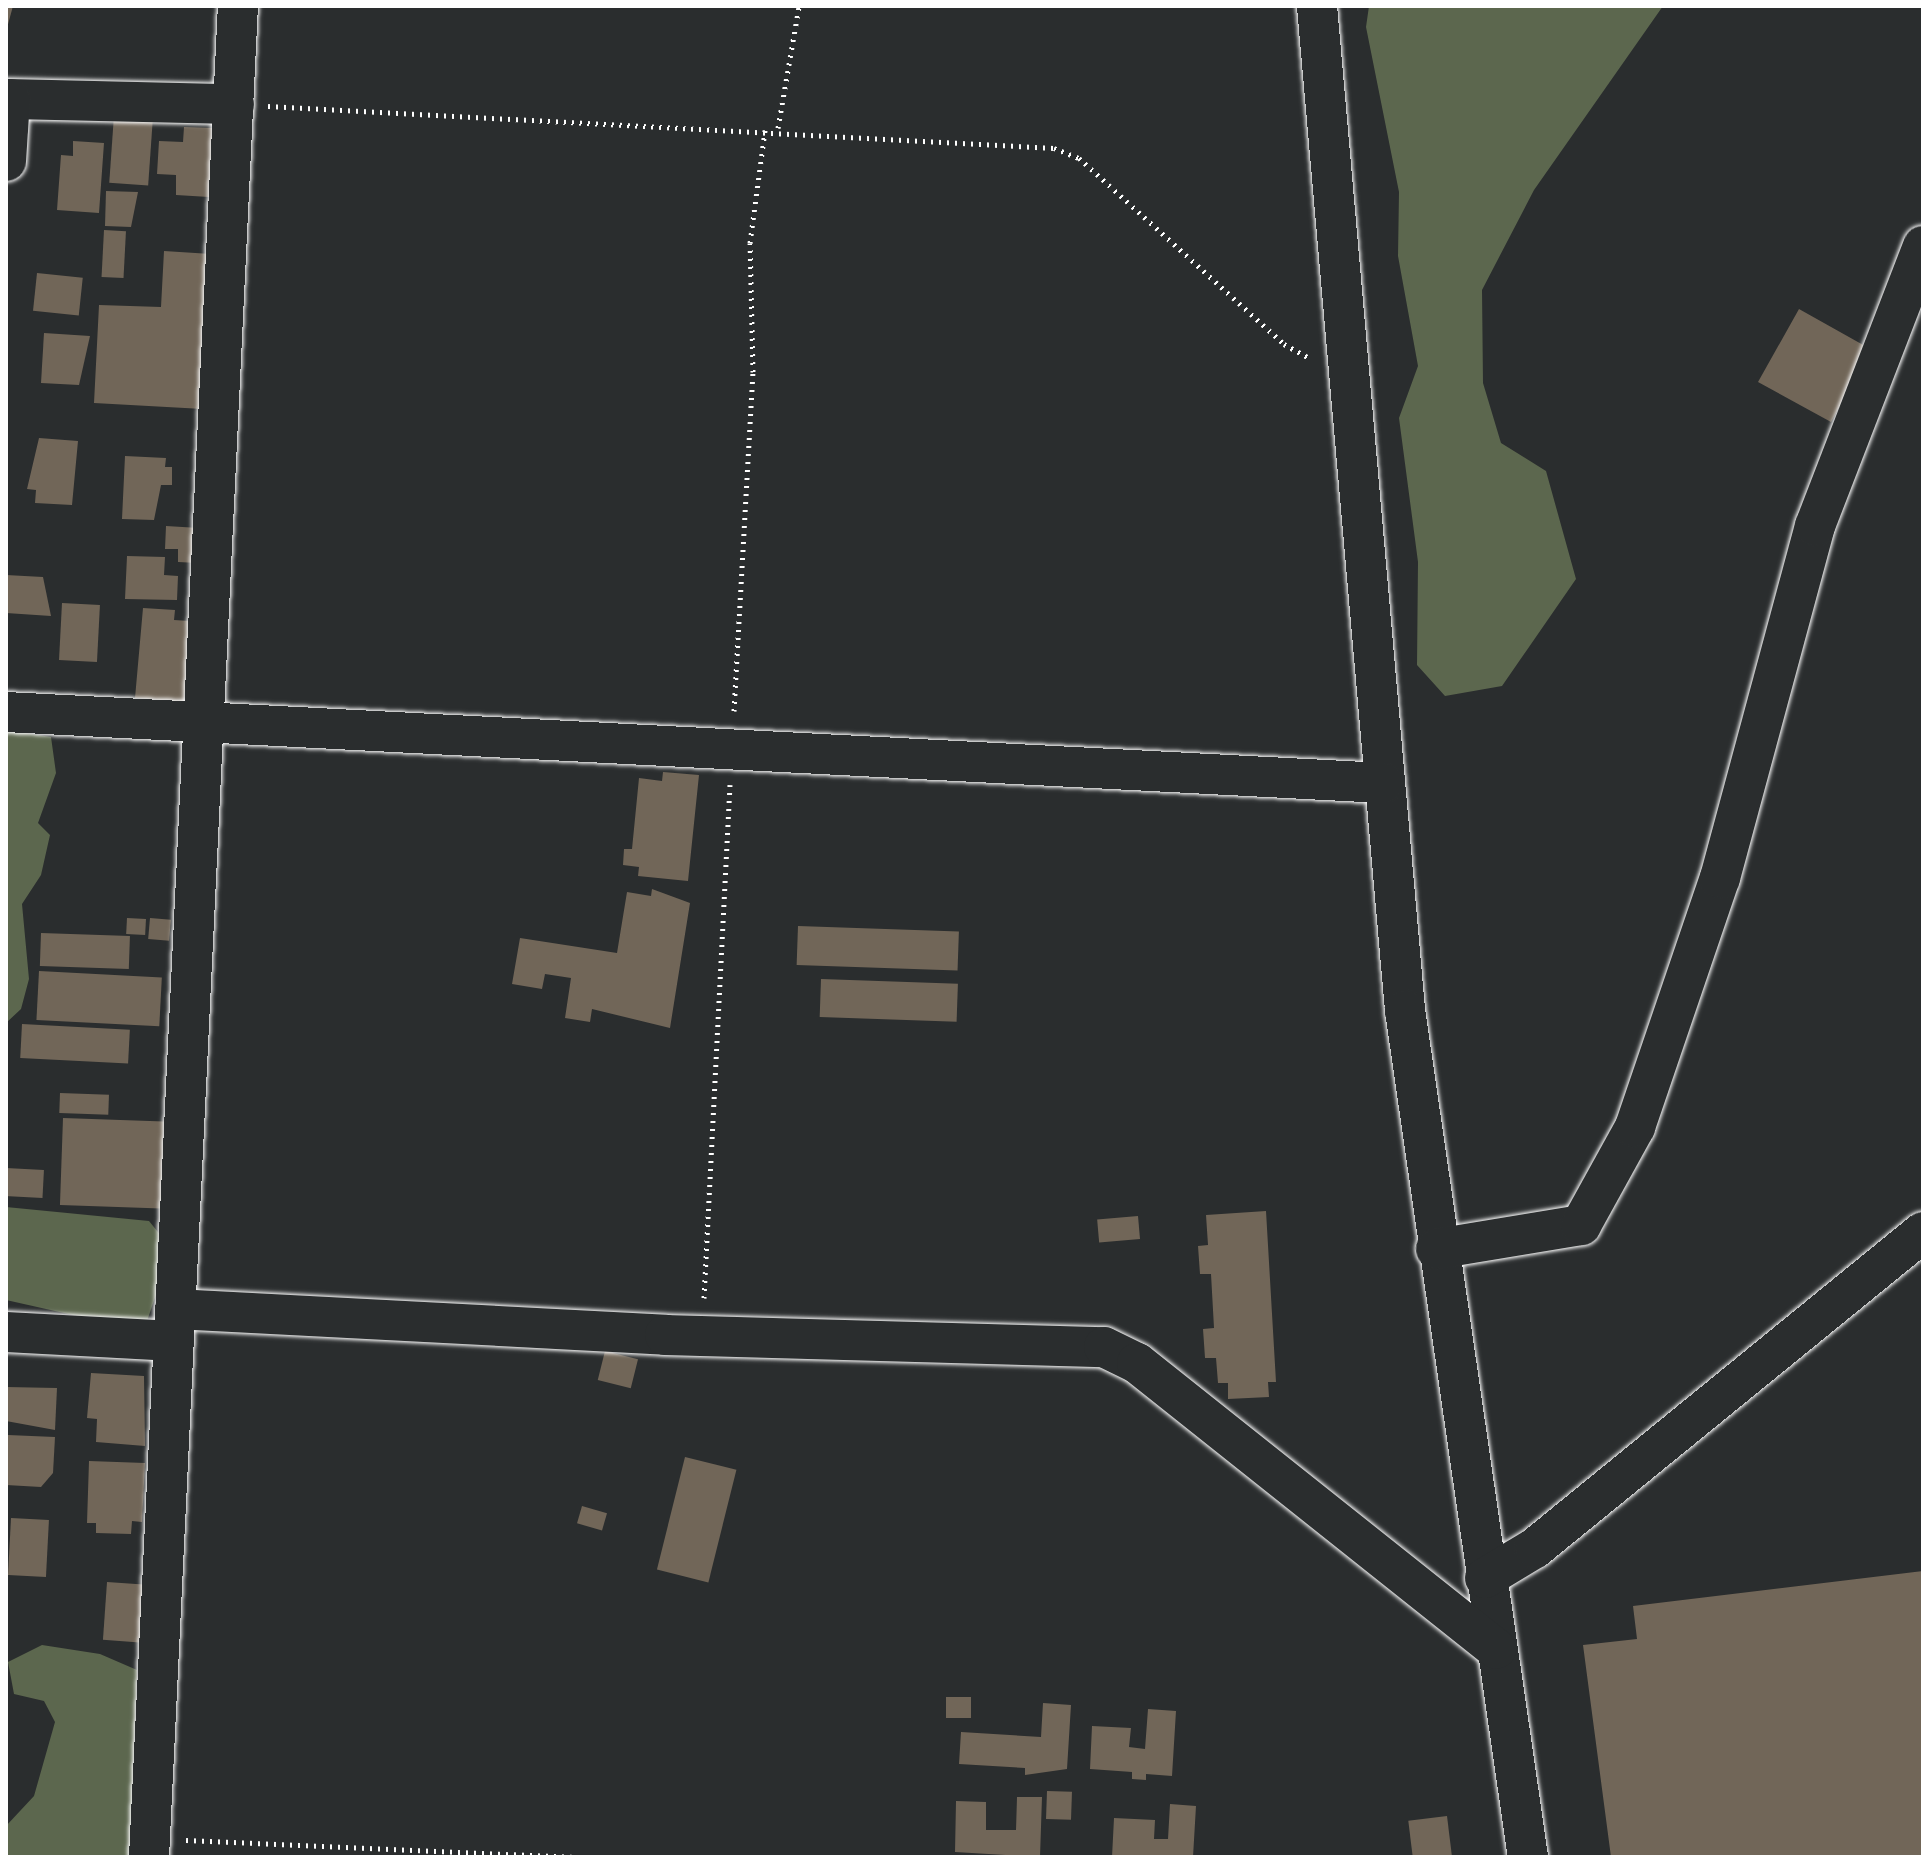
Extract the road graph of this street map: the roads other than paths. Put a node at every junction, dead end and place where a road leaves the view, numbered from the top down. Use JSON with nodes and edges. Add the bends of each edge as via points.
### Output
{"nodes":[{"id":1,"x":238,"y":6,"type":"edge"},
{"id":2,"x":1317,"y":6,"type":"edge"},
{"id":3,"x":8,"y":99,"type":"edge"},
{"id":4,"x":234,"y":104,"type":"junction"},
{"id":5,"x":6,"y":161,"type":"edge"},
{"id":6,"x":1923,"y":246,"type":"edge"},
{"id":7,"x":6,"y":712,"type":"edge"},
{"id":8,"x":203,"y":722,"type":"junction"},
{"id":9,"x":1383,"y":783,"type":"junction"},
{"id":10,"x":1923,"y":1232,"type":"edge"},
{"id":11,"x":1436,"y":1249,"type":"junction"},
{"id":12,"x":174,"y":1325,"type":"junction"},
{"id":13,"x":6,"y":1332,"type":"edge"},
{"id":14,"x":1485,"y":1578,"type":"junction"},
{"id":15,"x":1496,"y":1649,"type":"junction"},
{"id":16,"x":150,"y":1848,"type":"edge"},
{"id":17,"x":1528,"y":1857,"type":"edge"}],
"edges":[{"from":1,"to":4,"type":"street"},
{"from":2,"to":9,"type":"street"},
{"from":3,"to":4,"type":"street"},
{"from":3,"to":5,"type":"street"},
{"from":4,"to":8,"type":"street"},
{"from":6,"to":11,"type":"street","via":[[1815,526],[1720,878],[1635,1127],[1581,1225]]},
{"from":7,"to":8,"type":"street"},
{"from":8,"to":9,"type":"street"},
{"from":8,"to":12,"type":"street"},
{"from":9,"to":11,"type":"street"},
{"from":10,"to":14,"type":"street","via":[[1535,1548]]},
{"from":11,"to":14,"type":"street"},
{"from":12,"to":13,"type":"street"},
{"from":12,"to":15,"type":"street","via":[[1104,1347],[1137,1363]]},
{"from":12,"to":16,"type":"street"},
{"from":14,"to":15,"type":"street"},
{"from":15,"to":17,"type":"street"}]}
